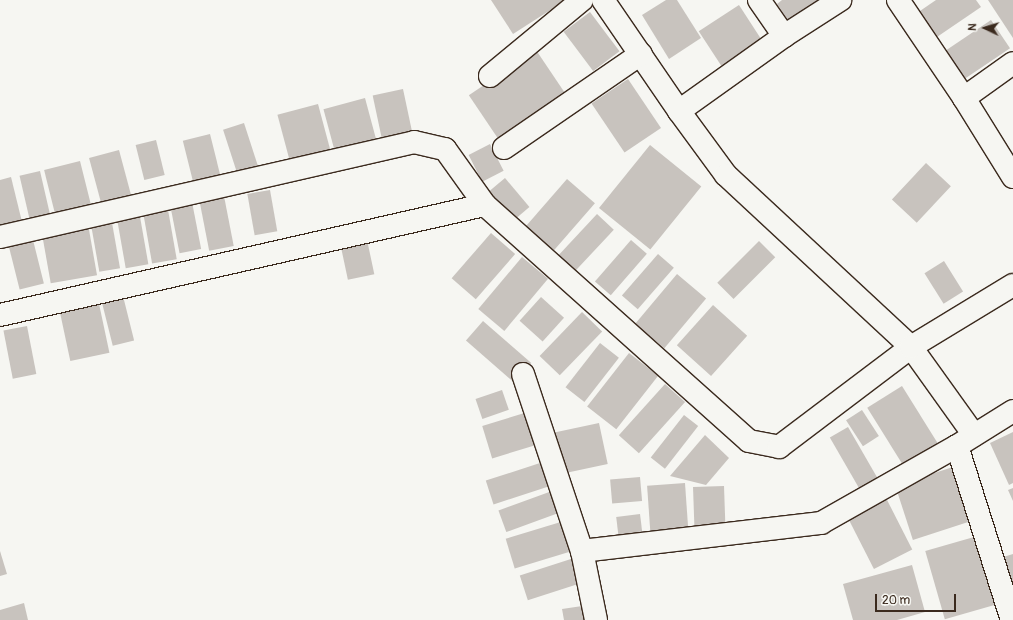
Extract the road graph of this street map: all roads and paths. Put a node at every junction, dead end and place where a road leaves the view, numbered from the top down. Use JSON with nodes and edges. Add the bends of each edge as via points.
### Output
{"nodes":[{"id":1,"x":582,"y":0,"type":"edge"},
{"id":2,"x":603,"y":0,"type":"edge"},
{"id":3,"x":760,"y":0,"type":"edge"},
{"id":4,"x":840,"y":0,"type":"edge"},
{"id":5,"x":898,"y":0,"type":"edge"},
{"id":6,"x":784,"y":36,"type":"junction"},
{"id":7,"x":641,"y":54,"type":"junction"},
{"id":8,"x":1013,"y":63,"type":"edge"},
{"id":9,"x":490,"y":76,"type":"dead end"},
{"id":10,"x":964,"y":98,"type":"junction"},
{"id":11,"x":679,"y":111,"type":"junction"},
{"id":12,"x":504,"y":148,"type":"dead end"},
{"id":13,"x":1013,"y":177,"type":"edge"},
{"id":14,"x":485,"y":205,"type":"junction"},
{"id":15,"x":0,"y":237,"type":"edge"},
{"id":16,"x":1013,"y":285,"type":"edge"},
{"id":17,"x":0,"y":315,"type":"edge"},
{"id":18,"x":911,"y":347,"type":"junction"},
{"id":19,"x":523,"y":374,"type":"dead end"},
{"id":20,"x":1013,"y":411,"type":"edge"},
{"id":21,"x":965,"y":441,"type":"junction"},
{"id":22,"x":582,"y":551,"type":"junction"},
{"id":23,"x":596,"y":620,"type":"edge"},
{"id":24,"x":1012,"y":620,"type":"edge"}],
"edges":[{"from":1,"to":9,"type":"street"},
{"from":2,"to":7,"type":"street"},
{"from":3,"to":6,"type":"street"},
{"from":4,"to":6,"type":"street"},
{"from":5,"to":10,"type":"street"},
{"from":6,"to":11,"type":"street"},
{"from":7,"to":11,"type":"street"},
{"from":7,"to":12,"type":"street"},
{"from":8,"to":10,"type":"street"},
{"from":10,"to":13,"type":"street"},
{"from":11,"to":18,"type":"street","via":[[726,175]]},
{"from":14,"to":15,"type":"street","via":[[445,149],[414,142]]},
{"from":14,"to":17,"type":"street"},
{"from":14,"to":18,"type":"street","via":[[749,441],[779,447]]},
{"from":16,"to":18,"type":"street"},
{"from":18,"to":21,"type":"street"},
{"from":19,"to":22,"type":"street"},
{"from":20,"to":21,"type":"street"},
{"from":21,"to":22,"type":"street","via":[[820,523]]},
{"from":21,"to":24,"type":"street"},
{"from":22,"to":23,"type":"street"}]}
